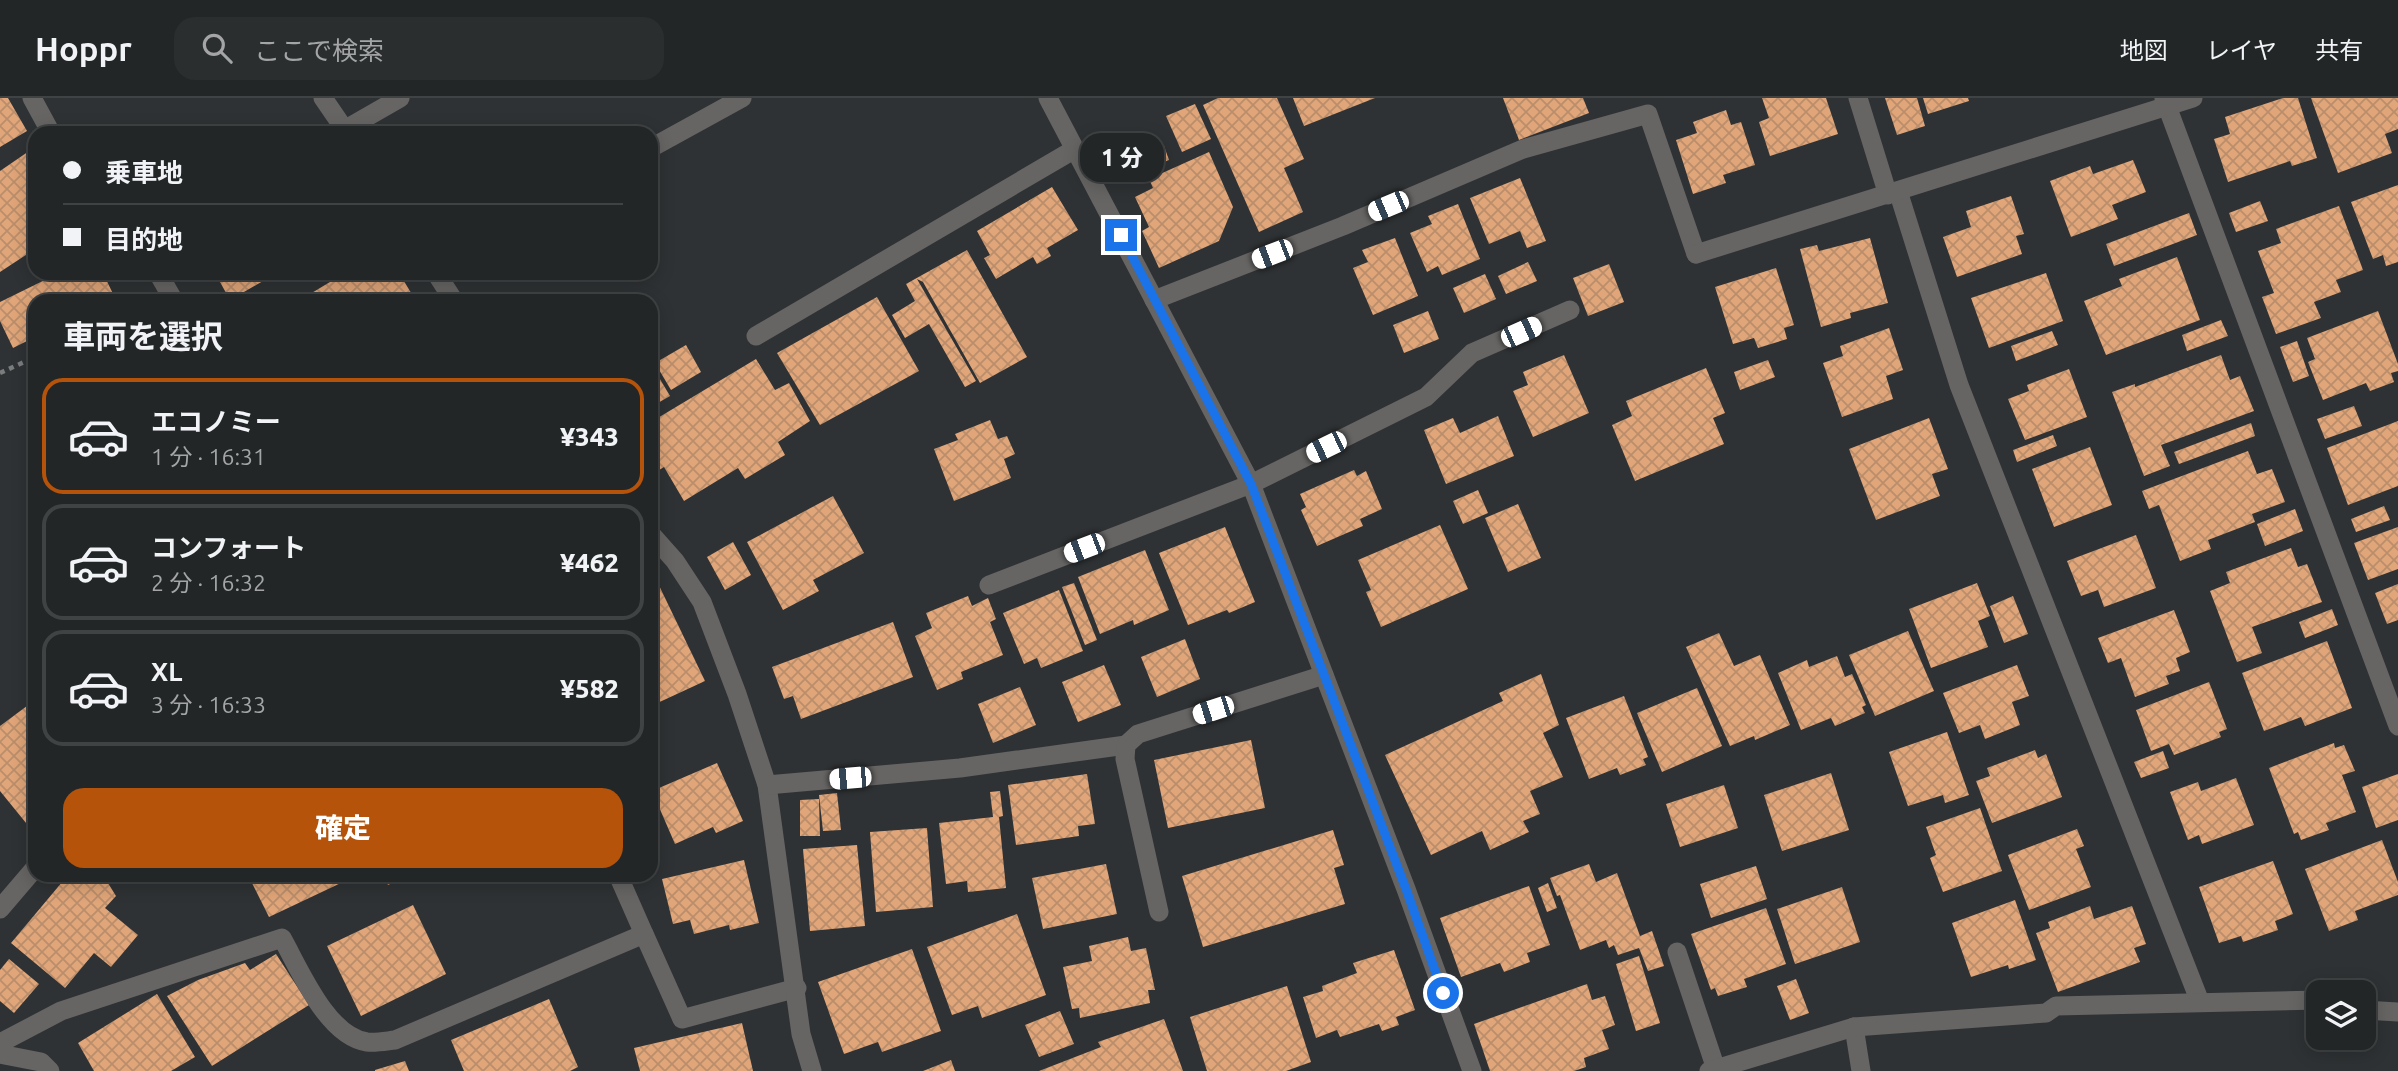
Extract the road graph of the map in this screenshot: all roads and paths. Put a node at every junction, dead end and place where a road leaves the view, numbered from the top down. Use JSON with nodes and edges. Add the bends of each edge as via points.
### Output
{"nodes":[{"id":1,"x":32,"y":98,"type":"edge"},
{"id":2,"x":323,"y":98,"type":"edge"},
{"id":3,"x":400,"y":98,"type":"edge"},
{"id":4,"x":742,"y":98,"type":"edge"},
{"id":5,"x":1048,"y":98,"type":"edge"},
{"id":6,"x":1858,"y":98,"type":"edge"},
{"id":7,"x":2193,"y":98,"type":"edge"},
{"id":8,"x":2165,"y":102,"type":"edge"},
{"id":9,"x":47,"y":126,"type":"edge"},
{"id":10,"x":340,"y":126,"type":"edge"},
{"id":11,"x":354,"y":126,"type":"edge"},
{"id":12,"x":658,"y":144,"type":"edge"},
{"id":13,"x":1075,"y":149,"type":"junction"},
{"id":14,"x":1893,"y":193,"type":"junction"},
{"id":15,"x":1154,"y":300,"type":"junction"},
{"id":16,"x":1570,"y":310,"type":"dead end"},
{"id":17,"x":756,"y":336,"type":"dead end"},
{"id":18,"x":28,"y":360,"type":"edge"},
{"id":19,"x":0,"y":373,"type":"edge"},
{"id":20,"x":1251,"y":484,"type":"junction"},
{"id":21,"x":658,"y":542,"type":"edge"},
{"id":22,"x":989,"y":584,"type":"dead end"},
{"id":23,"x":1324,"y":675,"type":"junction"},
{"id":24,"x":2398,"y":726,"type":"edge"},
{"id":25,"x":1126,"y":745,"type":"junction"},
{"id":26,"x":767,"y":785,"type":"junction"},
{"id":27,"x":28,"y":876,"type":"edge"},
{"id":28,"x":621,"y":882,"type":"edge"},
{"id":29,"x":0,"y":909,"type":"edge"},
{"id":30,"x":1158,"y":912,"type":"dead end"},
{"id":31,"x":644,"y":934,"type":"junction"},
{"id":32,"x":1678,"y":952,"type":"dead end"},
{"id":33,"x":797,"y":988,"type":"junction"},
{"id":34,"x":2306,"y":1000,"type":"edge"},
{"id":35,"x":2200,"y":1002,"type":"junction"},
{"id":36,"x":2376,"y":1011,"type":"edge"},
{"id":37,"x":2398,"y":1012,"type":"edge"},
{"id":38,"x":1854,"y":1027,"type":"junction"},
{"id":39,"x":0,"y":1043,"type":"edge"},
{"id":40,"x":0,"y":1054,"type":"edge"},
{"id":41,"x":1713,"y":1070,"type":"edge"},
{"id":42,"x":50,"y":1071,"type":"edge"},
{"id":43,"x":812,"y":1071,"type":"edge"},
{"id":44,"x":1472,"y":1071,"type":"edge"},
{"id":45,"x":1861,"y":1071,"type":"edge"}],
"edges":[{"from":1,"to":9,"type":"street"},
{"from":2,"to":10,"type":"street"},
{"from":3,"to":11,"type":"street"},
{"from":4,"to":12,"type":"street"},
{"from":5,"to":13,"type":"street"},
{"from":6,"to":14,"type":"street"},
{"from":7,"to":8,"type":"street"},
{"from":8,"to":14,"type":"street"},
{"from":8,"to":24,"type":"street"},
{"from":13,"to":15,"type":"street"},
{"from":13,"to":17,"type":"street"},
{"from":14,"to":15,"type":"street","via":[[1696,254],[1648,114],[1523,149]]},
{"from":14,"to":35,"type":"street","via":[[1959,385]]},
{"from":15,"to":20,"type":"street"},
{"from":16,"to":20,"type":"street","via":[[1472,353],[1426,397]]},
{"from":18,"to":19,"type":"path"},
{"from":20,"to":22,"type":"street"},
{"from":20,"to":23,"type":"street"},
{"from":21,"to":26,"type":"street","via":[[702,602]]},
{"from":23,"to":25,"type":"street","via":[[1138,734]]},
{"from":23,"to":44,"type":"street"},
{"from":25,"to":26,"type":"street","via":[[960,768]]},
{"from":25,"to":30,"type":"street","via":[[1125,759]]},
{"from":26,"to":33,"type":"street"},
{"from":27,"to":29,"type":"street"},
{"from":28,"to":31,"type":"street"},
{"from":31,"to":33,"type":"street","via":[[682,1019]]},
{"from":31,"to":39,"type":"street","via":[[395,1040],[366,1042],[328,1017],[282,938],[61,1011]]},
{"from":32,"to":41,"type":"street"},
{"from":33,"to":43,"type":"street"},
{"from":34,"to":35,"type":"street"},
{"from":35,"to":38,"type":"street","via":[[2056,1006],[2046,1013]]},
{"from":36,"to":37,"type":"street"},
{"from":38,"to":41,"type":"street"},
{"from":38,"to":45,"type":"street"},
{"from":40,"to":42,"type":"street","via":[[41,1062]]}]}
